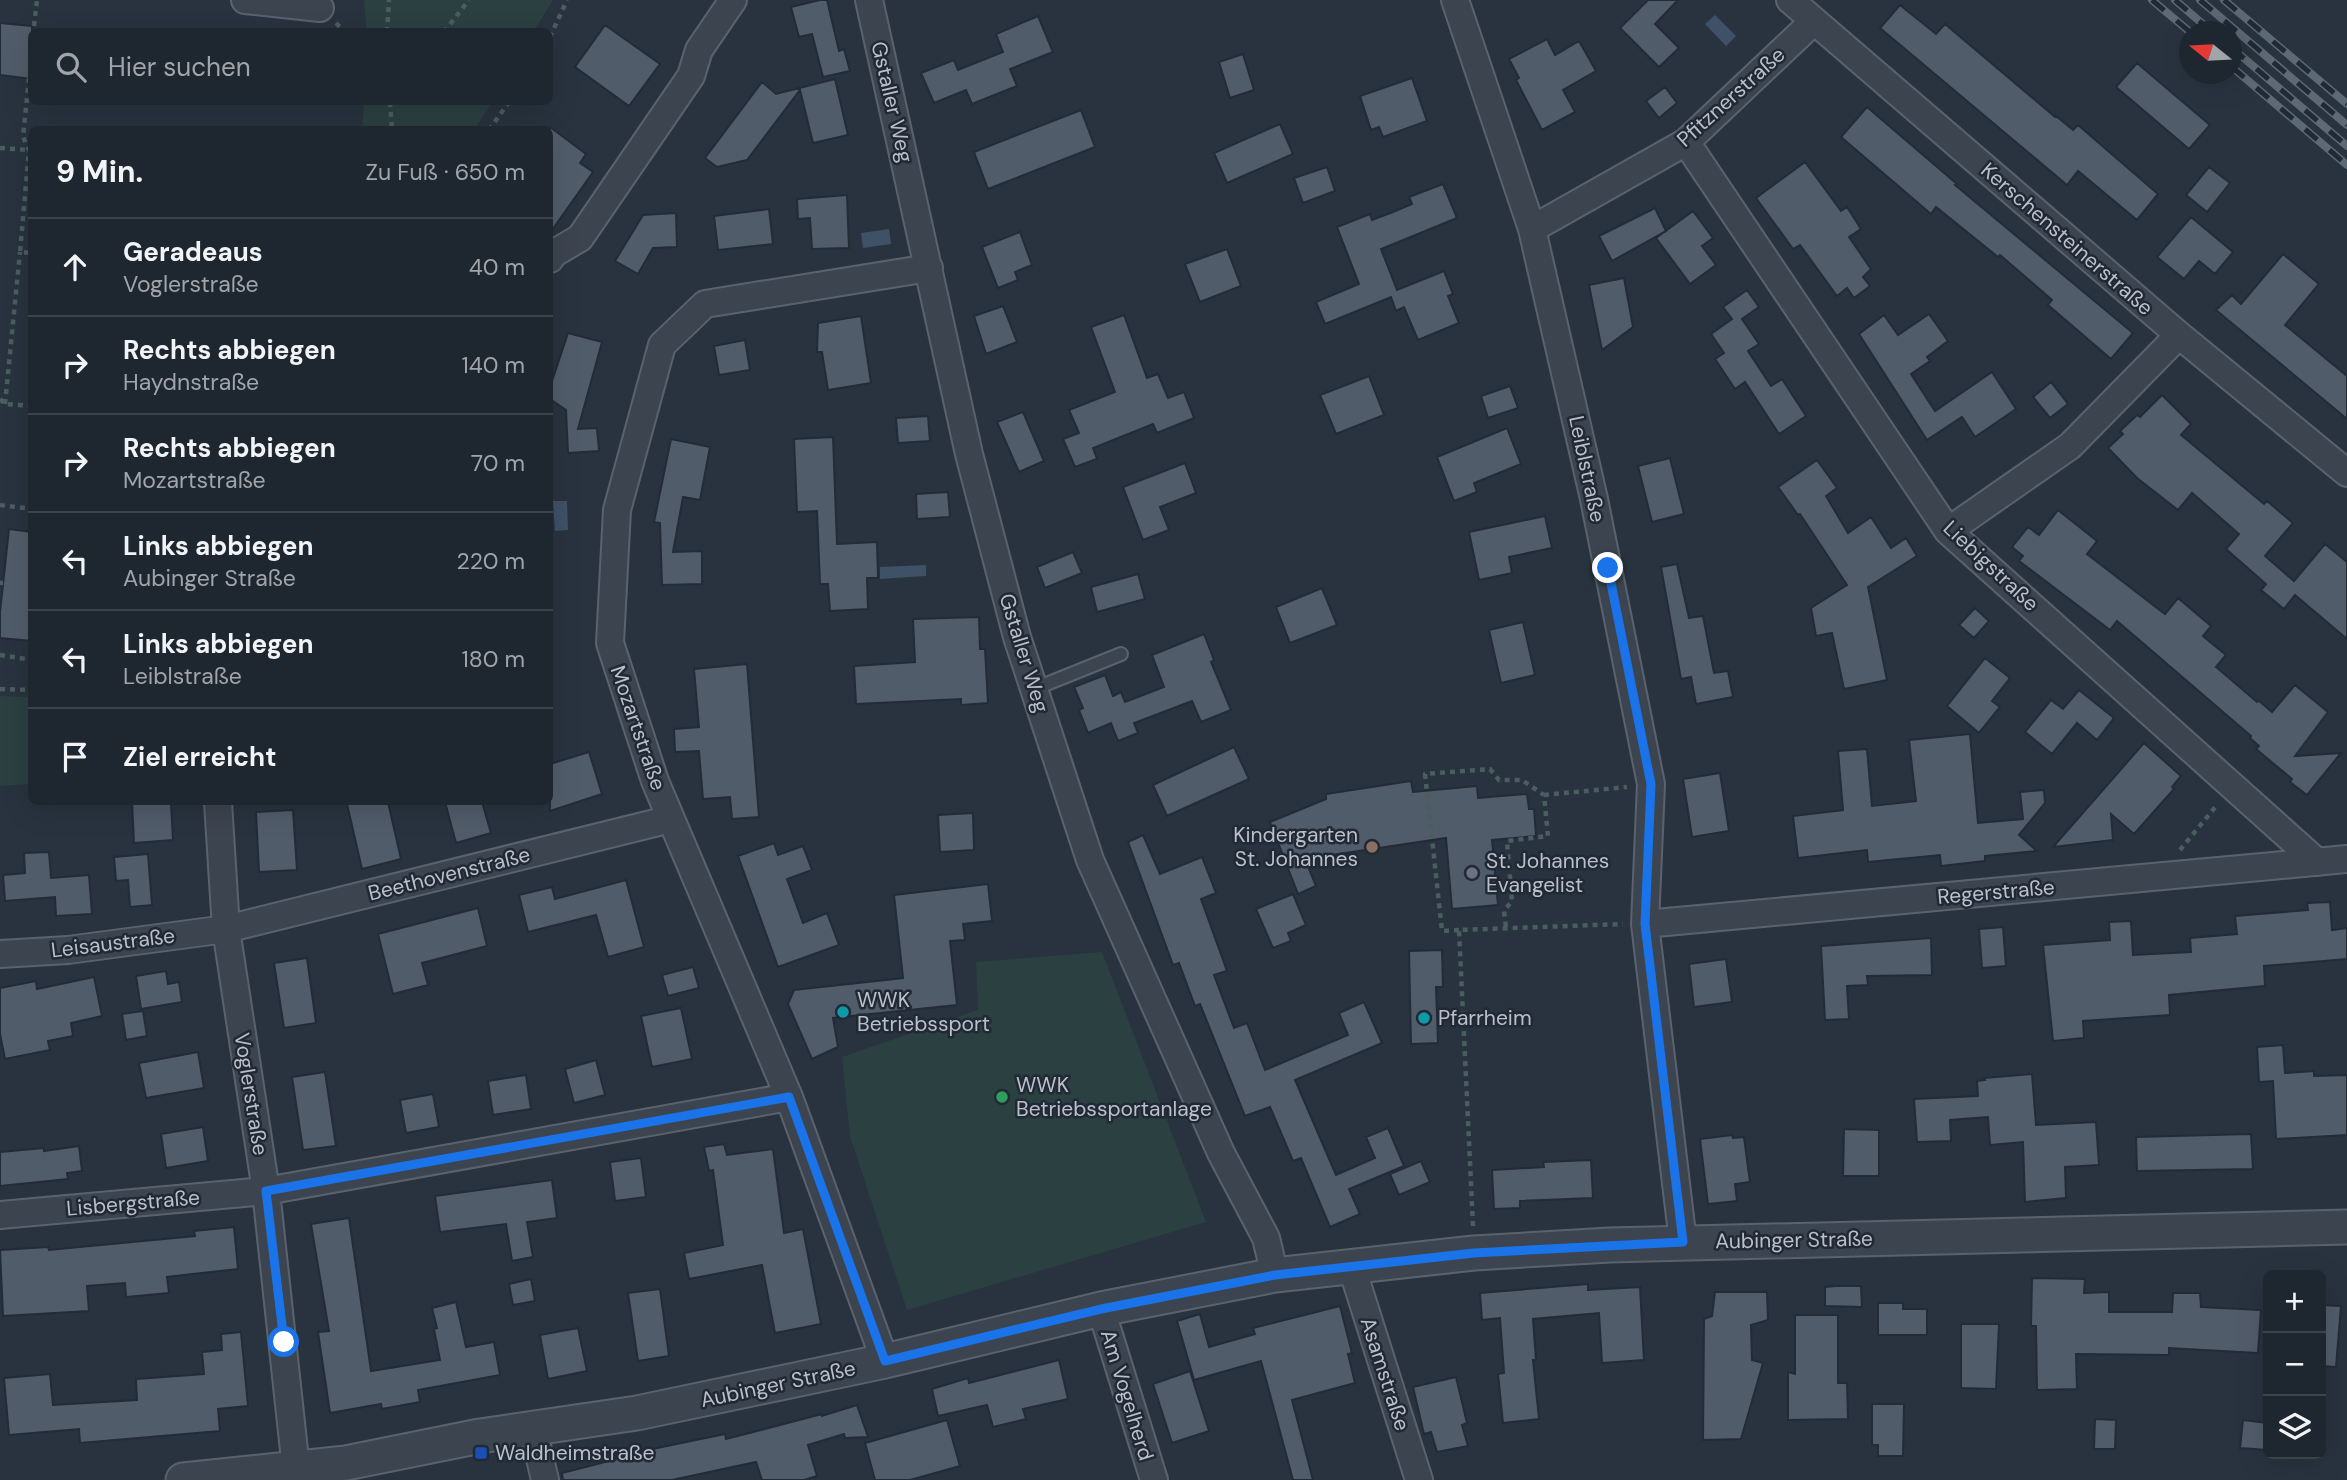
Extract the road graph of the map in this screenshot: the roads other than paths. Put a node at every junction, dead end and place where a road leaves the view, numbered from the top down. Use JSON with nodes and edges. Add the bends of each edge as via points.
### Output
{"nodes":[{"id":1,"x":245,"y":0,"type":"edge"},
{"id":2,"x":733,"y":0,"type":"edge"},
{"id":3,"x":869,"y":0,"type":"edge"},
{"id":4,"x":1455,"y":0,"type":"edge"},
{"id":5,"x":1790,"y":0,"type":"edge"},
{"id":6,"x":320,"y":8,"type":"dead end"},
{"id":7,"x":1814,"y":21,"type":"junction"},
{"id":8,"x":1686,"y":142,"type":"junction"},
{"id":9,"x":1532,"y":229,"type":"junction"},
{"id":10,"x":553,"y":254,"type":"edge"},
{"id":11,"x":929,"y":268,"type":"junction"},
{"id":12,"x":2179,"y":335,"type":"junction"},
{"id":13,"x":2347,"y":473,"type":"edge"},
{"id":14,"x":1948,"y":531,"type":"junction"},
{"id":15,"x":1121,"y":654,"type":"dead end"},
{"id":16,"x":1034,"y":689,"type":"junction"},
{"id":17,"x":218,"y":805,"type":"edge"},
{"id":18,"x":671,"y":819,"type":"junction"},
{"id":19,"x":2347,"y":859,"type":"edge"},
{"id":20,"x":2317,"y":862,"type":"junction"},
{"id":21,"x":1645,"y":924,"type":"junction"},
{"id":22,"x":226,"y":929,"type":"junction"},
{"id":23,"x":0,"y":954,"type":"edge"},
{"id":24,"x":789,"y":1097,"type":"junction"},
{"id":25,"x":266,"y":1191,"type":"junction"},
{"id":26,"x":0,"y":1215,"type":"edge"},
{"id":27,"x":2347,"y":1227,"type":"edge"},
{"id":28,"x":1683,"y":1242,"type":"junction"},
{"id":29,"x":1352,"y":1268,"type":"junction"},
{"id":30,"x":1275,"y":1275,"type":"junction"},
{"id":31,"x":1101,"y":1309,"type":"junction"},
{"id":32,"x":885,"y":1361,"type":"junction"},
{"id":33,"x":533,"y":1428,"type":"junction"},
{"id":34,"x":296,"y":1469,"type":"junction"},
{"id":35,"x":183,"y":1480,"type":"edge"},
{"id":36,"x":189,"y":1480,"type":"edge"},
{"id":37,"x":545,"y":1480,"type":"edge"},
{"id":38,"x":1154,"y":1480,"type":"edge"},
{"id":39,"x":1419,"y":1480,"type":"edge"}],
"edges":[{"from":1,"to":6,"type":"street"},
{"from":2,"to":10,"type":"street","via":[[699,50],[691,76],[580,238]]},
{"from":3,"to":11,"type":"street","name":"Gstaller Weg"},
{"from":4,"to":9,"type":"street","name":"Leiblstraße"},
{"from":5,"to":7,"type":"street","name":"Kerschensteinerstraße"},
{"from":7,"to":8,"type":"street","name":"Pfitznerstraße"},
{"from":7,"to":12,"type":"street","name":"Kerschensteinerstraße"},
{"from":8,"to":9,"type":"street","name":"Pfitznerstraße"},
{"from":8,"to":14,"type":"street","name":"Liebigstraße"},
{"from":9,"to":21,"type":"street","name":"Leiblstraße","via":[[1594,499],[1651,784]]},
{"from":11,"to":16,"type":"street","name":"Gstaller Weg","via":[[969,454]]},
{"from":11,"to":18,"type":"street","name":"Mozartstraße","via":[[705,304],[662,345],[617,510],[610,643]]},
{"from":12,"to":13,"type":"street","name":"Kerschensteinerstraße"},
{"from":12,"to":14,"type":"street","via":[[2070,446]]},
{"from":14,"to":20,"type":"street","name":"Liebigstraße"},
{"from":15,"to":16,"type":"lane"},
{"from":16,"to":30,"type":"street","name":"Gstaller Weg","via":[[1090,860],[1222,1153],[1266,1238]]},
{"from":17,"to":22,"type":"street","name":"Voglerstraße"},
{"from":18,"to":22,"type":"street","name":"Beethovenstraße"},
{"from":18,"to":24,"type":"street","name":"Mozartstraße"},
{"from":19,"to":20,"type":"street","name":"Regerstraße"},
{"from":20,"to":21,"type":"street","name":"Regerstraße"},
{"from":21,"to":28,"type":"street","name":"Leiblstraße"},
{"from":22,"to":23,"type":"street","name":"Leisaustraße","via":[[68,950]]},
{"from":22,"to":25,"type":"street","name":"Voglerstraße"},
{"from":24,"to":25,"type":"street","name":"Lisbergstraße"},
{"from":24,"to":32,"type":"street","name":"Mozartstraße"},
{"from":25,"to":26,"type":"street","name":"Lisbergstraße"},
{"from":25,"to":34,"type":"street","name":"Voglerstraße"},
{"from":27,"to":28,"type":"street","name":"Aubinger Straße"},
{"from":28,"to":29,"type":"street","name":"Aubinger Straße","via":[[1474,1253]]},
{"from":29,"to":30,"type":"street","name":"Aubinger Straße"},
{"from":29,"to":39,"type":"street","name":"Asamstraße"},
{"from":30,"to":31,"type":"street","name":"Aubinger Straße"},
{"from":31,"to":32,"type":"street","name":"Aubinger Straße"},
{"from":31,"to":38,"type":"street","name":"Am Vogelherd"},
{"from":32,"to":33,"type":"street","name":"Aubinger Straße","via":[[637,1413]]},
{"from":33,"to":34,"type":"street","name":"Aubinger Straße"},
{"from":33,"to":37,"type":"street"},
{"from":34,"to":36,"type":"street","name":"Aubinger Straße"},
{"from":35,"to":36,"type":"street","name":"Aubinger Straße"}]}
